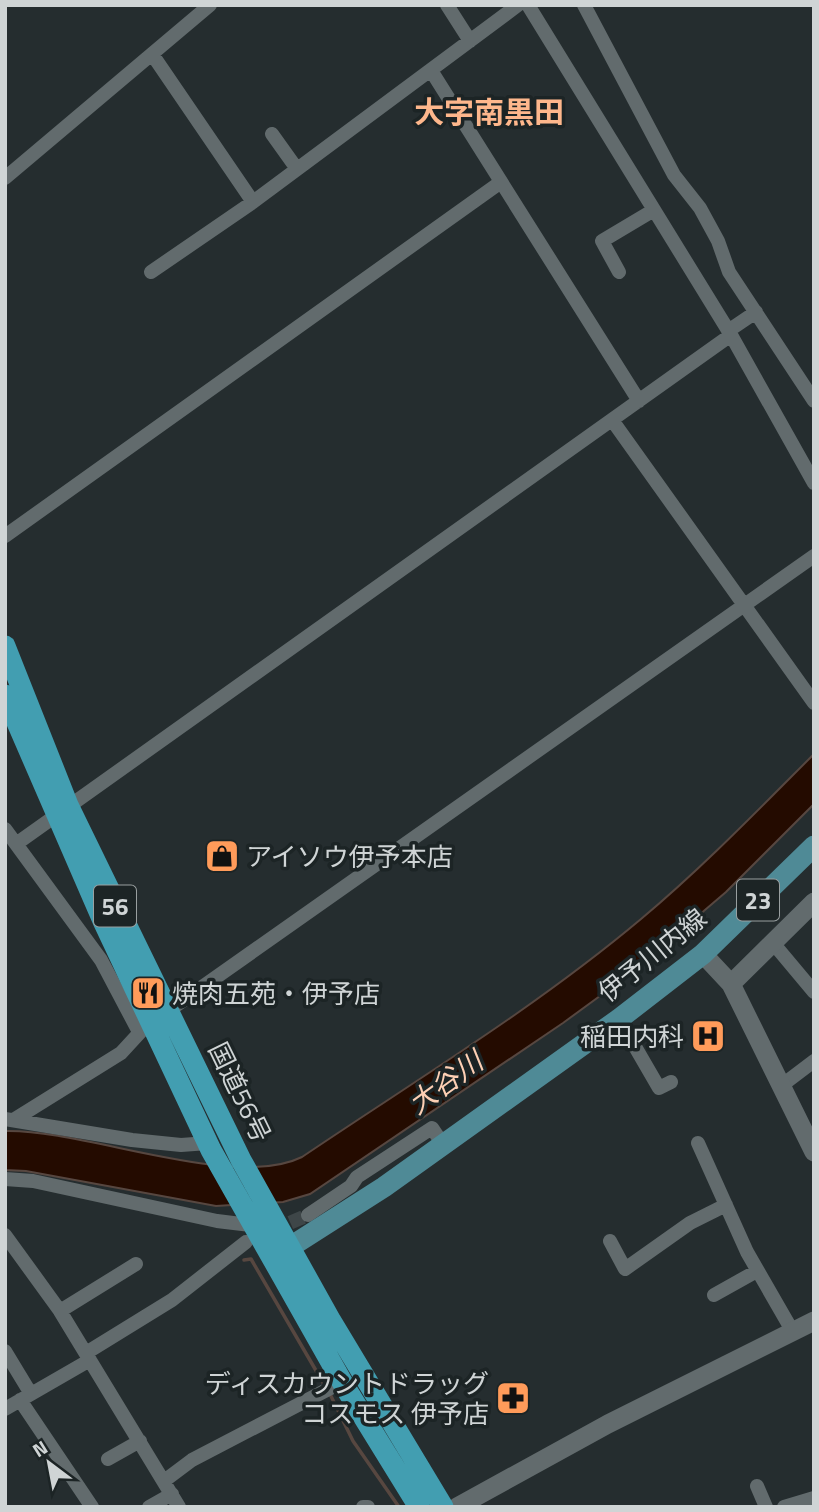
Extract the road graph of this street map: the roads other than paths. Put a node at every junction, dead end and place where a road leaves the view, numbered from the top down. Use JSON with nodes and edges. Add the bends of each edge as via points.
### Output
{"nodes":[{"id":1,"x":210,"y":5,"type":"edge"},
{"id":2,"x":447,"y":5,"type":"edge"},
{"id":3,"x":518,"y":5,"type":"edge"},
{"id":4,"x":528,"y":5,"type":"edge"},
{"id":5,"x":583,"y":5,"type":"edge"},
{"id":6,"x":470,"y":41,"type":"junction"},
{"id":7,"x":152,"y":54,"type":"junction"},
{"id":8,"x":432,"y":72,"type":"junction"},
{"id":9,"x":272,"y":134,"type":"dead end"},
{"id":10,"x":298,"y":169,"type":"junction"},
{"id":11,"x":5,"y":178,"type":"edge"},
{"id":12,"x":501,"y":182,"type":"junction"},
{"id":13,"x":253,"y":202,"type":"junction"},
{"id":14,"x":654,"y":210,"type":"junction"},
{"id":15,"x":612,"y":268,"type":"dead end"},
{"id":16,"x":151,"y":272,"type":"dead end"},
{"id":17,"x":757,"y":312,"type":"junction"},
{"id":18,"x":729,"y":333,"type":"junction"},
{"id":19,"x":639,"y":401,"type":"junction"},
{"id":20,"x":814,"y":401,"type":"edge"},
{"id":21,"x":612,"y":420,"type":"junction"},
{"id":22,"x":814,"y":483,"type":"edge"},
{"id":23,"x":5,"y":536,"type":"edge"},
{"id":24,"x":814,"y":555,"type":"edge"},
{"id":25,"x":744,"y":605,"type":"junction"},
{"id":26,"x":5,"y":646,"type":"edge"},
{"id":27,"x":5,"y":695,"type":"edge"},
{"id":28,"x":814,"y":703,"type":"edge"},
{"id":29,"x":62,"y":809,"type":"junction"},
{"id":30,"x":5,"y":829,"type":"edge"},
{"id":31,"x":16,"y":844,"type":"junction"},
{"id":32,"x":814,"y":846,"type":"edge"},
{"id":33,"x":813,"y":903,"type":"edge"},
{"id":34,"x":773,"y":943,"type":"junction"},
{"id":35,"x":703,"y":954,"type":"junction"},
{"id":36,"x":731,"y":984,"type":"junction"},
{"id":37,"x":814,"y":992,"type":"edge"},
{"id":38,"x":619,"y":1019,"type":"junction"},
{"id":39,"x":154,"y":1022,"type":"junction"},
{"id":40,"x":814,"y":1060,"type":"edge"},
{"id":41,"x":671,"y":1082,"type":"dead end"},
{"id":42,"x":781,"y":1086,"type":"junction"},
{"id":43,"x":10,"y":1119,"type":"edge"},
{"id":44,"x":442,"y":1143,"type":"junction"},
{"id":45,"x":698,"y":1143,"type":"dead end"},
{"id":46,"x":209,"y":1147,"type":"junction"},
{"id":47,"x":814,"y":1152,"type":"edge"},
{"id":48,"x":5,"y":1179,"type":"edge"},
{"id":49,"x":726,"y":1205,"type":"junction"},
{"id":50,"x":308,"y":1215,"type":"tunnel mouth"},
{"id":51,"x":248,"y":1227,"type":"junction"},
{"id":52,"x":281,"y":1229,"type":"junction"},
{"id":53,"x":5,"y":1235,"type":"edge"},
{"id":54,"x":610,"y":1241,"type":"dead end"},
{"id":55,"x":271,"y":1259,"type":"junction"},
{"id":56,"x":136,"y":1264,"type":"dead end"},
{"id":57,"x":757,"y":1270,"type":"junction"},
{"id":58,"x":714,"y":1295,"type":"dead end"},
{"id":59,"x":60,"y":1311,"type":"junction"},
{"id":60,"x":814,"y":1321,"type":"edge"},
{"id":61,"x":793,"y":1332,"type":"junction"},
{"id":62,"x":11,"y":1351,"type":"edge"},
{"id":63,"x":88,"y":1356,"type":"junction"},
{"id":64,"x":342,"y":1382,"type":"junction"},
{"id":65,"x":26,"y":1397,"type":"junction"},
{"id":66,"x":6,"y":1408,"type":"edge"},
{"id":67,"x":140,"y":1441,"type":"junction"},
{"id":68,"x":108,"y":1459,"type":"dead end"},
{"id":69,"x":164,"y":1480,"type":"junction"},
{"id":70,"x":757,"y":1486,"type":"dead end"},
{"id":71,"x":814,"y":1498,"type":"edge"},
{"id":72,"x":176,"y":1500,"type":"edge"},
{"id":73,"x":92,"y":1507,"type":"edge"},
{"id":74,"x":149,"y":1507,"type":"edge"},
{"id":75,"x":418,"y":1507,"type":"edge"},
{"id":76,"x":443,"y":1507,"type":"edge"},
{"id":77,"x":457,"y":1507,"type":"edge"},
{"id":78,"x":766,"y":1507,"type":"edge"},
{"id":79,"x":784,"y":1507,"type":"edge"}],
"edges":[{"from":1,"to":7,"type":"street"},
{"from":2,"to":6,"type":"street"},
{"from":3,"to":6,"type":"street"},
{"from":4,"to":14,"type":"street"},
{"from":5,"to":17,"type":"street","via":[[674,175],[700,208],[729,272]]},
{"from":6,"to":8,"type":"street"},
{"from":7,"to":11,"type":"street"},
{"from":7,"to":13,"type":"street"},
{"from":8,"to":10,"type":"street"},
{"from":8,"to":12,"type":"street"},
{"from":9,"to":10,"type":"street"},
{"from":10,"to":13,"type":"street"},
{"from":12,"to":19,"type":"street"},
{"from":12,"to":23,"type":"street"},
{"from":13,"to":16,"type":"street"},
{"from":14,"to":15,"type":"street","via":[[602,241]]},
{"from":14,"to":18,"type":"street"},
{"from":17,"to":18,"type":"street"},
{"from":17,"to":20,"type":"street"},
{"from":18,"to":19,"type":"street"},
{"from":18,"to":22,"type":"street"},
{"from":19,"to":21,"type":"street"},
{"from":21,"to":25,"type":"street"},
{"from":21,"to":29,"type":"street"},
{"from":24,"to":25,"type":"street"},
{"from":25,"to":28,"type":"street"},
{"from":25,"to":39,"type":"street"},
{"from":26,"to":29,"type":"highway","name":"国道56号","number":"56"},
{"from":27,"to":29,"type":"highway","name":"国道56号","number":"56"},
{"from":29,"to":31,"type":"street"},
{"from":29,"to":39,"type":"highway","name":"国道56号","number":"56"},
{"from":30,"to":31,"type":"street"},
{"from":31,"to":39,"type":"street","via":[[101,960]]},
{"from":32,"to":35,"type":"main road","name":"伊予川内線","number":"23"},
{"from":33,"to":34,"type":"street"},
{"from":34,"to":36,"type":"street"},
{"from":34,"to":37,"type":"street"},
{"from":35,"to":36,"type":"street"},
{"from":35,"to":38,"type":"main road","name":"伊予川内線","number":"23"},
{"from":36,"to":42,"type":"street"},
{"from":38,"to":41,"type":"street","via":[[659,1088]]},
{"from":38,"to":44,"type":"main road","name":"伊予川内線","number":"23"},
{"from":39,"to":43,"type":"street","via":[[121,1053]]},
{"from":39,"to":46,"type":"highway","name":"国道56号","number":"56"},
{"from":39,"to":52,"type":"highway","name":"国道56号","number":"56"},
{"from":40,"to":42,"type":"street"},
{"from":42,"to":47,"type":"street"},
{"from":43,"to":46,"type":"street","via":[[132,1140]]},
{"from":44,"to":50,"type":"street","via":[[432,1128]]},
{"from":44,"to":52,"type":"main road","name":"伊予川内線","number":"23","via":[[384,1187]]},
{"from":45,"to":49,"type":"street"},
{"from":46,"to":51,"type":"highway","name":"国道56号","number":"56"},
{"from":48,"to":51,"type":"street"},
{"from":49,"to":54,"type":"street","via":[[690,1223],[625,1269]]},
{"from":49,"to":57,"type":"street"},
{"from":51,"to":52,"type":"street"},
{"from":51,"to":55,"type":"highway","name":"国道56号","number":"56"},
{"from":51,"to":63,"type":"street","via":[[172,1300]]},
{"from":52,"to":55,"type":"main road","name":"伊予川内線","number":"23"},
{"from":52,"to":76,"type":"highway","name":"国道56号","number":"56"},
{"from":53,"to":59,"type":"street"},
{"from":55,"to":64,"type":"highway","name":"国道56号","number":"56"},
{"from":56,"to":59,"type":"street"},
{"from":57,"to":58,"type":"street"},
{"from":57,"to":61,"type":"street"},
{"from":59,"to":63,"type":"street"},
{"from":60,"to":61,"type":"street"},
{"from":61,"to":77,"type":"street","via":[[608,1424]]},
{"from":62,"to":65,"type":"street"},
{"from":63,"to":65,"type":"street"},
{"from":63,"to":67,"type":"street"},
{"from":64,"to":69,"type":"street","via":[[192,1460]]},
{"from":64,"to":75,"type":"highway","name":"国道56号","number":"56"},
{"from":65,"to":66,"type":"street"},
{"from":65,"to":73,"type":"street"},
{"from":67,"to":68,"type":"street"},
{"from":67,"to":69,"type":"street"},
{"from":69,"to":72,"type":"street"},
{"from":70,"to":78,"type":"street"},
{"from":71,"to":79,"type":"street"},
{"from":72,"to":74,"type":"street"}]}
